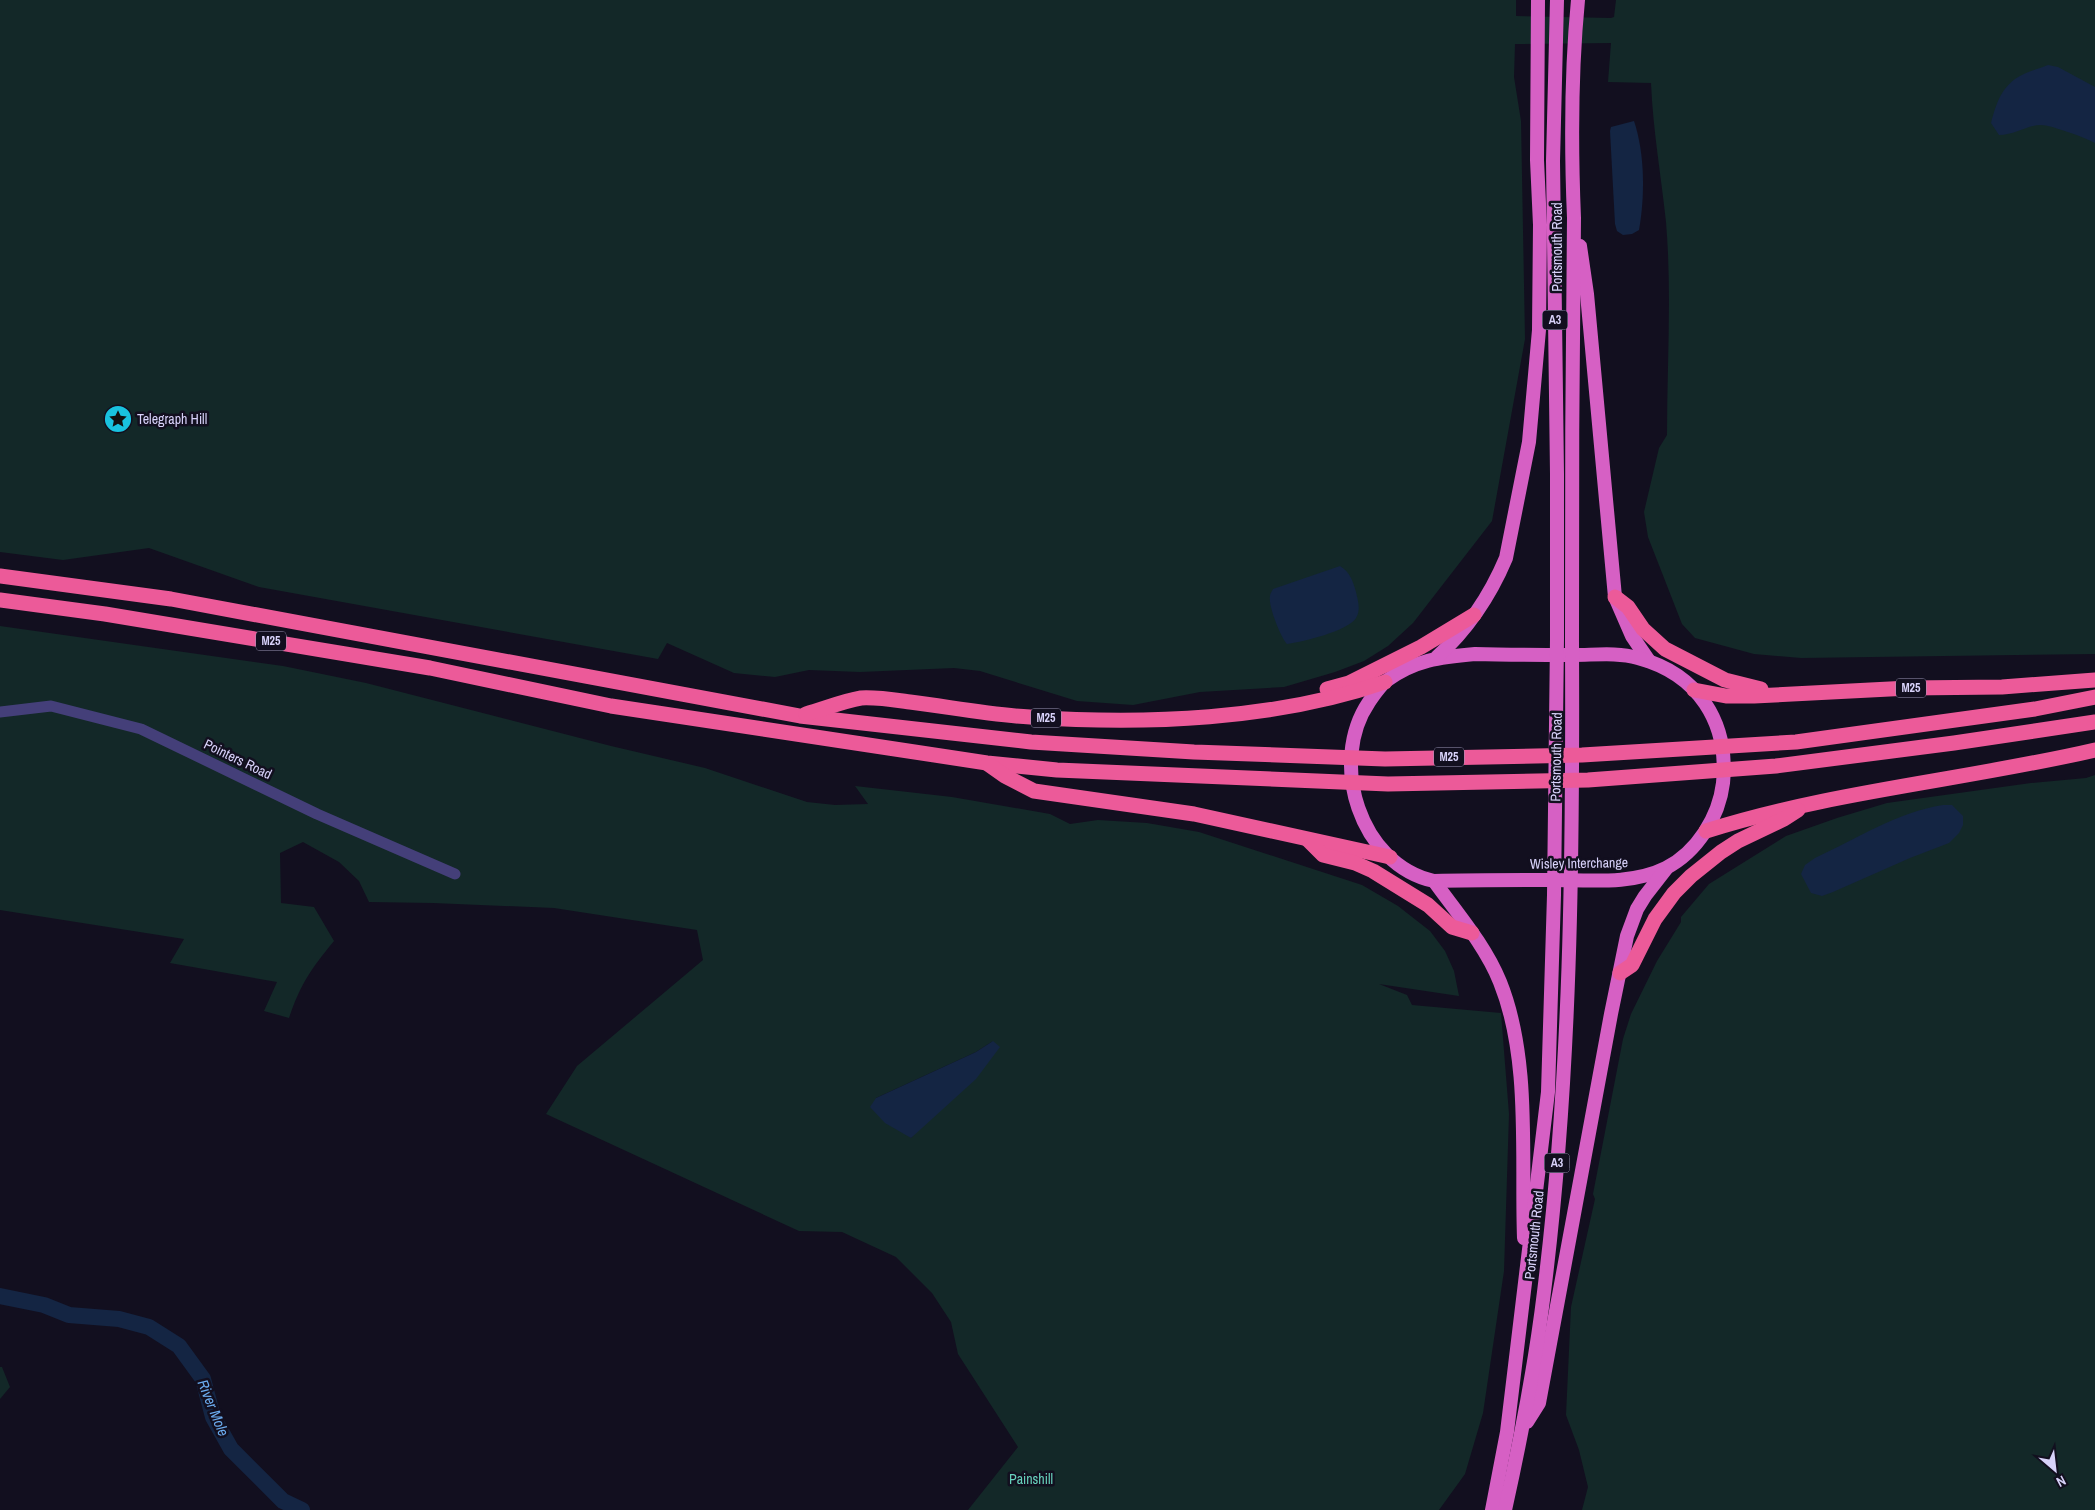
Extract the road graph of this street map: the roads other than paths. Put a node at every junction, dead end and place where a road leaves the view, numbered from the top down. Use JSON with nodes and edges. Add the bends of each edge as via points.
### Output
{"nodes":[{"id":1,"x":1538,"y":0,"type":"edge"},
{"id":2,"x":1557,"y":0,"type":"edge"},
{"id":3,"x":1578,"y":0,"type":"edge"},
{"id":4,"x":1574,"y":218,"type":"junction"},
{"id":5,"x":0,"y":576,"type":"edge"},
{"id":6,"x":1614,"y":597,"type":"junction"},
{"id":7,"x":0,"y":600,"type":"edge"},
{"id":8,"x":1474,"y":615,"type":"junction"},
{"id":9,"x":1437,"y":657,"type":"junction"},
{"id":10,"x":1649,"y":662,"type":"junction"},
{"id":11,"x":2095,"y":680,"type":"edge"},
{"id":12,"x":1385,"y":682,"type":"junction"},
{"id":13,"x":1694,"y":690,"type":"junction"},
{"id":14,"x":1772,"y":694,"type":"junction"},
{"id":15,"x":2095,"y":697,"type":"edge"},
{"id":16,"x":1295,"y":706,"type":"junction"},
{"id":17,"x":0,"y":712,"type":"edge"},
{"id":18,"x":800,"y":716,"type":"junction"},
{"id":19,"x":2095,"y":722,"type":"edge"},
{"id":20,"x":2095,"y":750,"type":"edge"},
{"id":21,"x":987,"y":763,"type":"junction"},
{"id":22,"x":1806,"y":805,"type":"junction"},
{"id":23,"x":1706,"y":831,"type":"junction"},
{"id":24,"x":1308,"y":840,"type":"junction"},
{"id":25,"x":1390,"y":857,"type":"junction"},
{"id":26,"x":1667,"y":868,"type":"junction"},
{"id":27,"x":455,"y":874,"type":"dead end"},
{"id":28,"x":1434,"y":881,"type":"junction"},
{"id":29,"x":1472,"y":933,"type":"junction"},
{"id":30,"x":1620,"y":973,"type":"junction"},
{"id":31,"x":1526,"y":1284,"type":"junction"},
{"id":32,"x":1522,"y":1429,"type":"junction"},
{"id":33,"x":1492,"y":1510,"type":"edge"},
{"id":34,"x":1505,"y":1510,"type":"edge"}],
"edges":[{"from":1,"to":8,"type":"highway","number":"A3","via":[[1540,289],[1535,386],[1529,442],[1506,558]]},
{"from":2,"to":31,"type":"highway","name":"Portsmouth Road","number":"A3","via":[[1553,161],[1557,474],[1554,895],[1548,1092]]},
{"from":3,"to":4,"type":"highway","name":"Portsmouth Road","number":"A3","via":[[1574,46]]},
{"from":4,"to":6,"type":"highway","number":"A3","via":[[1587,294]]},
{"from":4,"to":32,"type":"highway","name":"Portsmouth Road","number":"A3","via":[[1572,792],[1567,1024],[1554,1206],[1544,1294]]},
{"from":5,"to":18,"type":"highway","number":"M25","via":[[172,599]]},
{"from":6,"to":10,"type":"highway","number":"A3","via":[[1632,636]]},
{"from":6,"to":14,"type":"highway","number":"M25","via":[[1628,607],[1643,629],[1665,649],[1724,680]]},
{"from":7,"to":21,"type":"highway","number":"M25","via":[[105,614],[430,668],[611,706]]},
{"from":8,"to":9,"type":"highway","number":"A3","via":[[1462,634]]},
{"from":8,"to":16,"type":"highway","number":"M25","via":[[1421,647],[1349,683],[1320,691]]},
{"from":9,"to":10,"type":"highway","name":"Wisley Interchange","via":[[1620,654]]},
{"from":9,"to":12,"type":"highway","name":"Wisley Interchange","via":[[1416,664]]},
{"from":10,"to":13,"type":"highway","name":"Wisley Interchange","via":[[1679,677]]},
{"from":11,"to":14,"type":"highway","number":"M25","via":[[2002,687]]},
{"from":12,"to":16,"type":"highway","via":[[1351,694]]},
{"from":12,"to":25,"type":"highway","name":"Wisley Interchange","via":[[1366,707],[1354,731],[1350,768],[1355,801],[1366,824]]},
{"from":13,"to":14,"type":"highway","number":"M25","via":[[1726,696]]},
{"from":13,"to":23,"type":"highway","name":"Wisley Interchange","via":[[1707,704],[1718,728],[1723,757],[1718,804]]},
{"from":15,"to":18,"type":"highway","number":"M25","via":[[2035,709],[1796,742],[1582,755],[1395,758],[1194,752],[1031,742]]},
{"from":16,"to":18,"type":"highway","number":"M25","via":[[1217,715],[1080,720],[998,715],[861,698]]},
{"from":17,"to":27,"type":"street","name":"Pointers Road","via":[[51,706],[141,728],[326,818]]},
{"from":19,"to":21,"type":"highway","number":"M25","via":[[1776,766],[1525,782],[1388,784],[1057,770]]},
{"from":20,"to":22,"type":"highway"},
{"from":21,"to":24,"type":"highway","number":"M25","via":[[1034,791],[1194,814]]},
{"from":22,"to":23,"type":"highway","via":[[1745,818]]},
{"from":22,"to":30,"type":"highway","via":[[1784,820],[1738,841],[1691,876],[1654,919],[1632,966]]},
{"from":23,"to":26,"type":"highway","name":"Wisley Interchange","via":[[1691,850]]},
{"from":24,"to":25,"type":"highway","number":"M25"},
{"from":24,"to":29,"type":"highway","number":"M25","via":[[1323,855],[1373,871],[1428,905],[1452,926]]},
{"from":25,"to":28,"type":"highway","name":"Wisley Interchange","via":[[1416,875]]},
{"from":26,"to":28,"type":"highway","name":"Wisley Interchange","via":[[1630,879]]},
{"from":26,"to":30,"type":"highway","number":"A3","via":[[1637,909],[1627,936]]},
{"from":28,"to":29,"type":"highway","number":"A3"},
{"from":29,"to":31,"type":"highway","number":"A3","via":[[1500,981],[1517,1043]]},
{"from":30,"to":32,"type":"highway","number":"A3","via":[[1539,1403]]},
{"from":31,"to":33,"type":"highway","name":"Portsmouth Road","number":"A3"},
{"from":32,"to":34,"type":"highway","name":"Portsmouth Road","number":"A3"}]}
